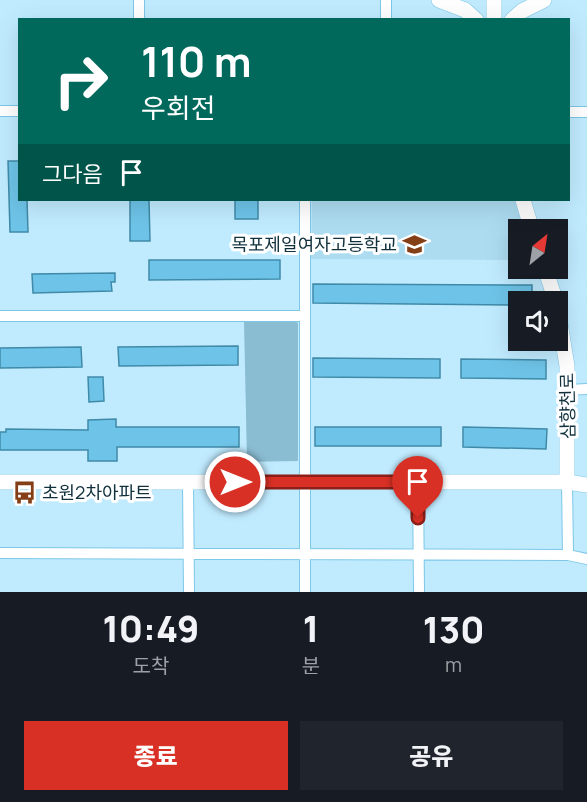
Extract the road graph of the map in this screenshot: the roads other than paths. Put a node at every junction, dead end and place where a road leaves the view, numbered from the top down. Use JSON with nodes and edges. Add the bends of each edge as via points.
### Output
{"nodes":[{"id":1,"x":139,"y":0,"type":"edge"},
{"id":2,"x":386,"y":0,"type":"edge"},
{"id":3,"x":439,"y":0,"type":"edge"},
{"id":4,"x":494,"y":0,"type":"edge"},
{"id":5,"x":544,"y":0,"type":"edge"},
{"id":6,"x":139,"y":18,"type":"edge"},
{"id":7,"x":386,"y":18,"type":"edge"},
{"id":8,"x":473,"y":18,"type":"edge"},
{"id":9,"x":494,"y":18,"type":"edge"},
{"id":10,"x":514,"y":18,"type":"edge"},
{"id":11,"x":0,"y":111,"type":"edge"},
{"id":12,"x":18,"y":111,"type":"edge"},
{"id":13,"x":570,"y":112,"type":"edge"},
{"id":14,"x":587,"y":112,"type":"edge"},
{"id":15,"x":305,"y":201,"type":"edge"},
{"id":16,"x":523,"y":201,"type":"edge"},
{"id":17,"x":529,"y":219,"type":"edge"},
{"id":18,"x":0,"y":316,"type":"edge"},
{"id":19,"x":305,"y":316,"type":"junction"},
{"id":20,"x":565,"y":351,"type":"edge"},
{"id":21,"x":587,"y":389,"type":"edge"},
{"id":22,"x":568,"y":390,"type":"junction"},
{"id":23,"x":0,"y":482,"type":"edge"},
{"id":24,"x":188,"y":482,"type":"junction"},
{"id":25,"x":305,"y":482,"type":"junction"},
{"id":26,"x":418,"y":482,"type":"junction"},
{"id":27,"x":567,"y":482,"type":"junction"},
{"id":28,"x":587,"y":485,"type":"edge"},
{"id":29,"x":0,"y":553,"type":"edge"},
{"id":30,"x":188,"y":554,"type":"junction"},
{"id":31,"x":305,"y":554,"type":"junction"},
{"id":32,"x":419,"y":554,"type":"junction"},
{"id":33,"x":568,"y":555,"type":"junction"},
{"id":34,"x":587,"y":559,"type":"edge"},
{"id":35,"x":189,"y":592,"type":"edge"},
{"id":36,"x":305,"y":592,"type":"edge"},
{"id":37,"x":419,"y":592,"type":"edge"}],
"edges":[{"from":1,"to":6,"type":"street"},
{"from":2,"to":7,"type":"street"},
{"from":3,"to":8,"type":"street","via":[[454,4]]},
{"from":4,"to":9,"type":"street"},
{"from":5,"to":10,"type":"street"},
{"from":11,"to":12,"type":"street"},
{"from":13,"to":14,"type":"street"},
{"from":15,"to":19,"type":"street"},
{"from":16,"to":17,"type":"street"},
{"from":18,"to":19,"type":"street"},
{"from":19,"to":25,"type":"street"},
{"from":20,"to":22,"type":"street","name":"삼향천로"},
{"from":21,"to":22,"type":"street"},
{"from":22,"to":27,"type":"street","name":"삼향천로"},
{"from":23,"to":24,"type":"street"},
{"from":24,"to":25,"type":"street"},
{"from":24,"to":30,"type":"street"},
{"from":25,"to":26,"type":"street"},
{"from":25,"to":31,"type":"street"},
{"from":26,"to":27,"type":"street"},
{"from":26,"to":32,"type":"street"},
{"from":27,"to":28,"type":"street"},
{"from":27,"to":33,"type":"street"},
{"from":29,"to":30,"type":"street"},
{"from":30,"to":31,"type":"street"},
{"from":30,"to":35,"type":"street"},
{"from":31,"to":32,"type":"street"},
{"from":31,"to":36,"type":"street"},
{"from":32,"to":33,"type":"street"},
{"from":32,"to":37,"type":"street"},
{"from":33,"to":34,"type":"street"}]}
